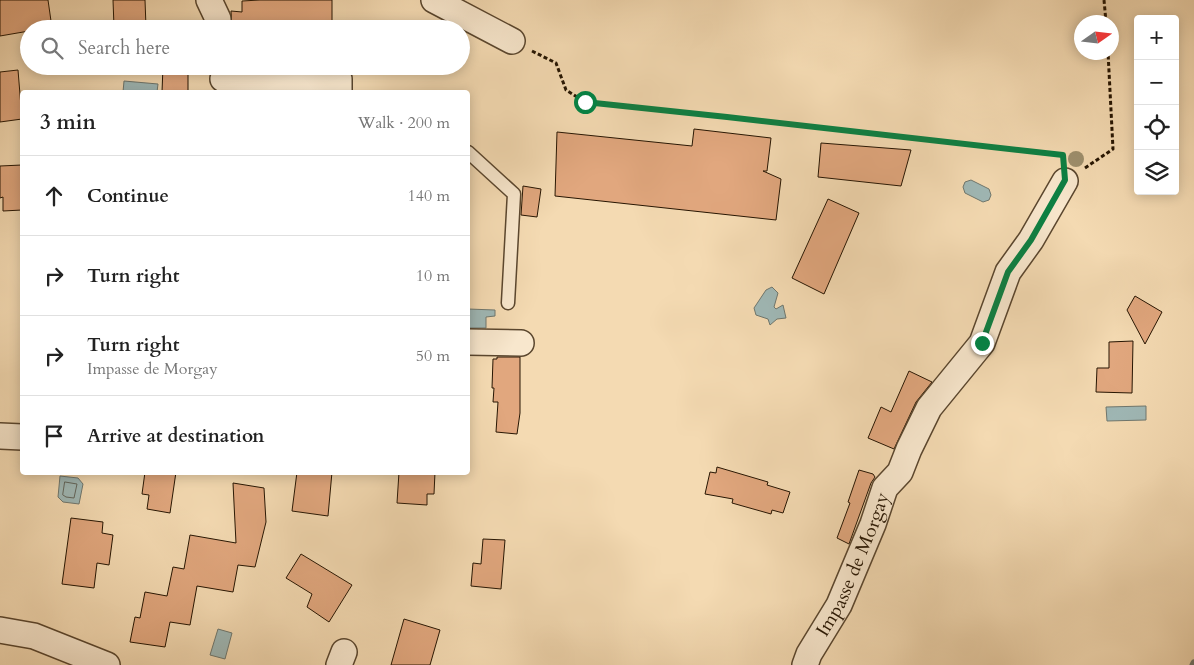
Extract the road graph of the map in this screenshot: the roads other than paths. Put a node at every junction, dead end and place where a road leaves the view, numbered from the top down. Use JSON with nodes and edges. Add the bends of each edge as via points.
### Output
{"nodes":[{"id":1,"x":209,"y":0,"type":"edge"},
{"id":2,"x":434,"y":0,"type":"edge"},
{"id":3,"x":218,"y":20,"type":"edge"},
{"id":4,"x":512,"y":40,"type":"road end"},
{"id":5,"x":222,"y":79,"type":"edge"},
{"id":6,"x":339,"y":90,"type":"edge"},
{"id":7,"x":470,"y":154,"type":"edge"},
{"id":8,"x":1065,"y":180,"type":"road end"},
{"id":9,"x":508,"y":303,"type":"dead end"},
{"id":10,"x":470,"y":342,"type":"edge"},
{"id":11,"x":521,"y":343,"type":"dead end"},
{"id":12,"x":0,"y":436,"type":"edge"},
{"id":13,"x":20,"y":437,"type":"edge"},
{"id":14,"x":0,"y":630,"type":"edge"},
{"id":15,"x":107,"y":665,"type":"edge"},
{"id":16,"x":805,"y":665,"type":"edge"}],
"edges":[{"from":1,"to":3,"type":"street"},
{"from":2,"to":4,"type":"street"},
{"from":5,"to":6,"type":"street","via":[[339,79]]},
{"from":7,"to":9,"type":"lane","via":[[514,194]]},
{"from":8,"to":16,"type":"street","name":"Impasse de Morgay","via":[[1031,240],[1008,272],[982,343],[929,408],[900,472],[885,488],[839,605]]},
{"from":10,"to":11,"type":"street"},
{"from":12,"to":13,"type":"street"},
{"from":14,"to":15,"type":"street","via":[[34,636]]}]}
